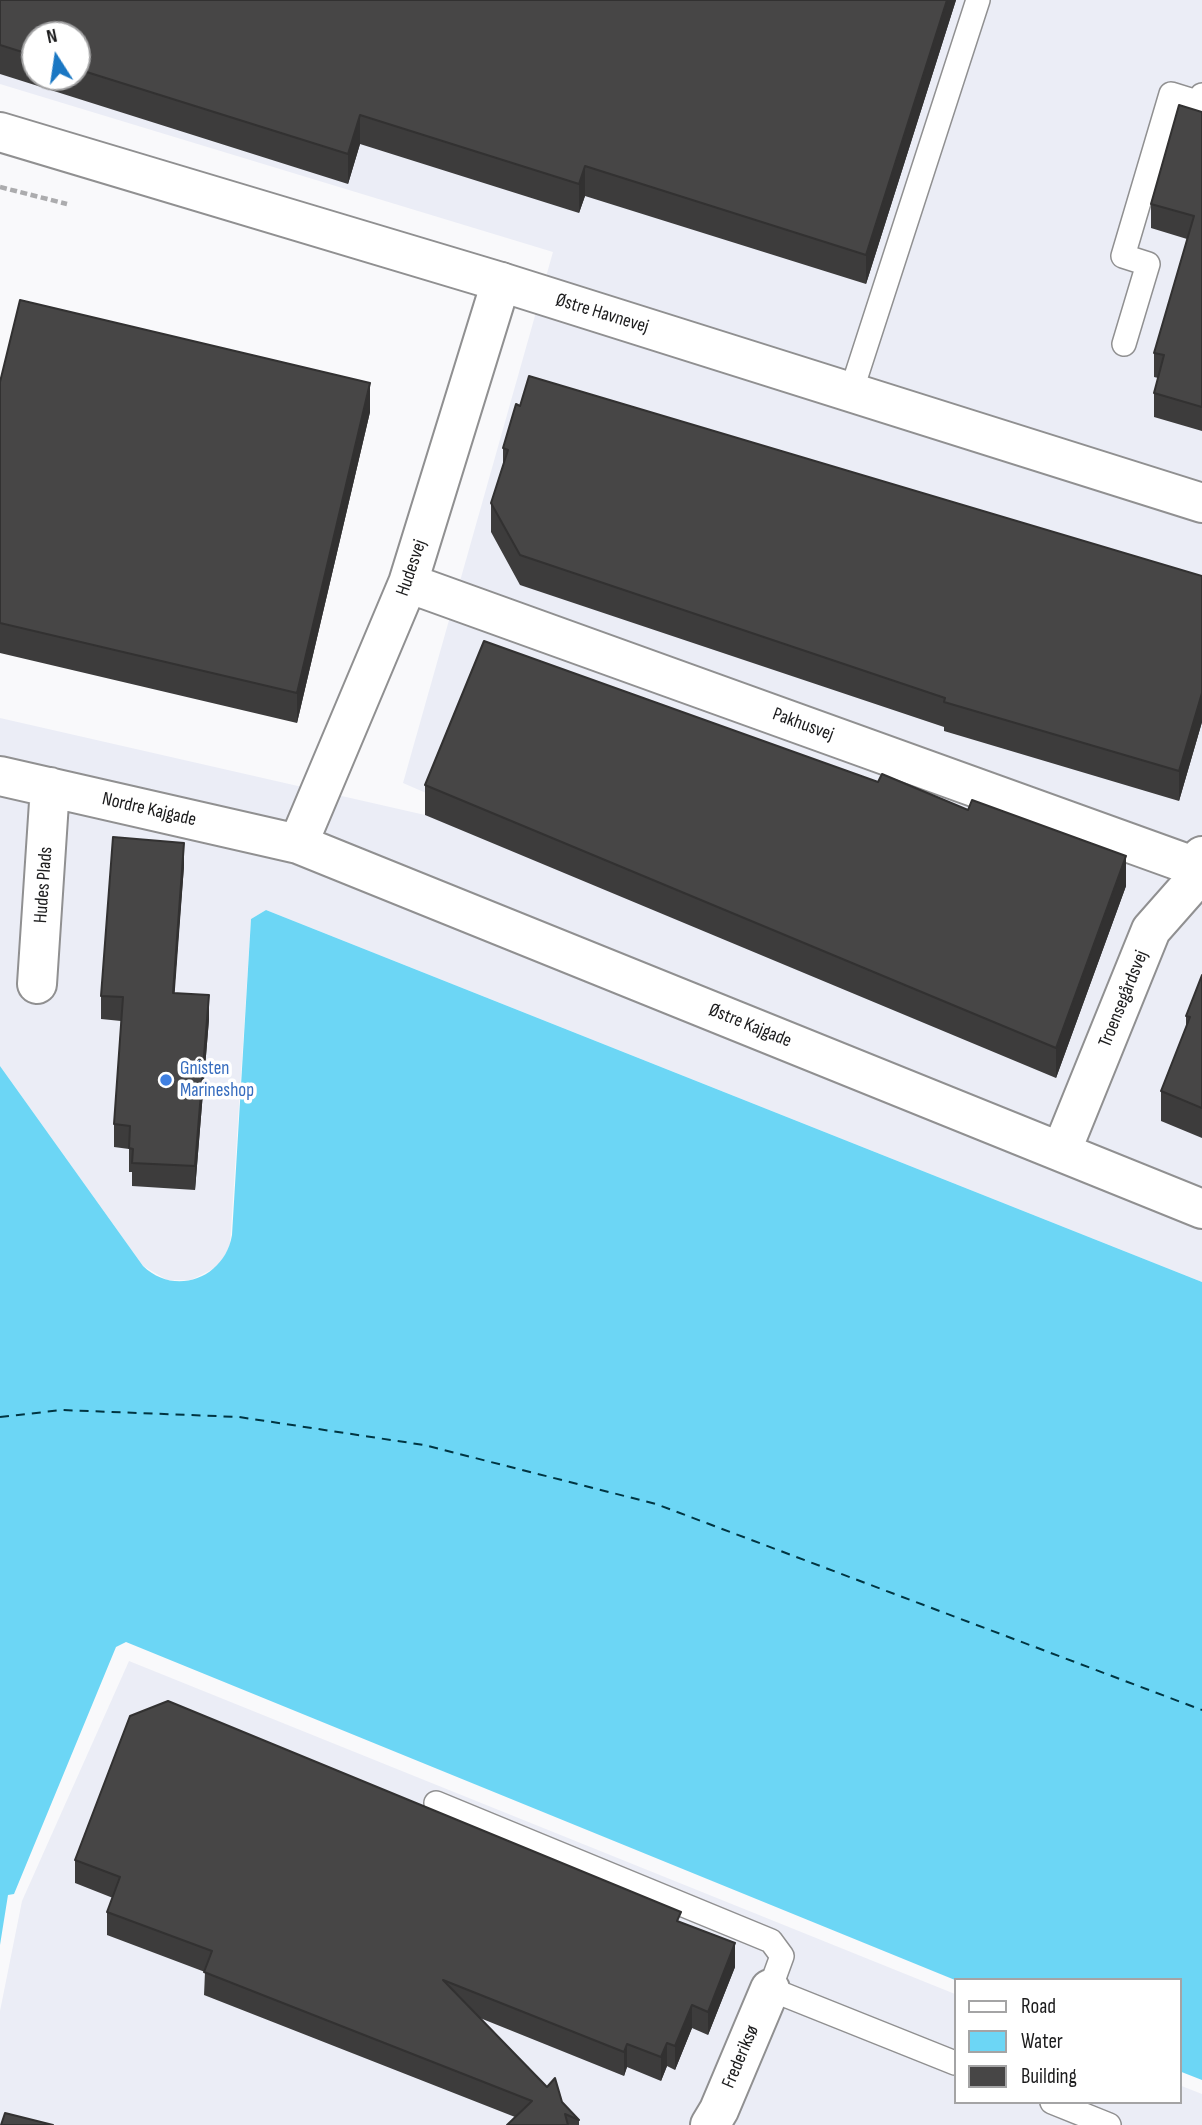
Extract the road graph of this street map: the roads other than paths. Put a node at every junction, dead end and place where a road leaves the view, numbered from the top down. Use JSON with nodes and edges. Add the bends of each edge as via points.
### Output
{"nodes":[{"id":1,"x":978,"y":0,"type":"edge"},
{"id":2,"x":1202,"y":95,"type":"edge"},
{"id":3,"x":0,"y":132,"type":"edge"},
{"id":4,"x":501,"y":282,"type":"junction"},
{"id":5,"x":1124,"y":344,"type":"dead end"},
{"id":6,"x":851,"y":391,"type":"junction"},
{"id":7,"x":1202,"y":503,"type":"edge"},
{"id":8,"x":408,"y":583,"type":"junction"},
{"id":9,"x":0,"y":776,"type":"edge"},
{"id":10,"x":50,"y":787,"type":"junction"},
{"id":11,"x":298,"y":844,"type":"junction"},
{"id":12,"x":1200,"y":862,"type":"edge"},
{"id":13,"x":37,"y":984,"type":"dead end"},
{"id":14,"x":1061,"y":1152,"type":"junction"},
{"id":15,"x":1202,"y":1209,"type":"edge"},
{"id":16,"x":436,"y":1804,"type":"dead end"},
{"id":17,"x":770,"y":1989,"type":"junction"},
{"id":18,"x":954,"y":2063,"type":"edge"},
{"id":19,"x":1057,"y":2104,"type":"edge"},
{"id":20,"x":710,"y":2125,"type":"edge"},
{"id":21,"x":1109,"y":2125,"type":"edge"}],
"edges":[{"from":1,"to":6,"type":"lane"},
{"from":2,"to":5,"type":"lane","via":[[1200,103],[1171,94],[1123,256],[1148,264]]},
{"from":3,"to":4,"type":"street","name":"Østre Havnevej"},
{"from":4,"to":6,"type":"street","name":"Østre Havnevej"},
{"from":4,"to":8,"type":"street","name":"Hudesvej"},
{"from":6,"to":7,"type":"street","name":"Østre Havnevej"},
{"from":8,"to":11,"type":"street","name":"Hudesvej"},
{"from":8,"to":12,"type":"street","name":"Pakhusvej"},
{"from":9,"to":10,"type":"street","name":"Nordre Kajgade"},
{"from":10,"to":11,"type":"street","name":"Nordre Kajgade"},
{"from":10,"to":13,"type":"street","name":"Hudes Plads"},
{"from":11,"to":14,"type":"street","name":"Østre Kajgade"},
{"from":12,"to":14,"type":"street","name":"Troensegårdsvej","via":[[1188,888],[1151,930]]},
{"from":14,"to":15,"type":"street","name":"Østre Kajgade"},
{"from":16,"to":17,"type":"lane","via":[[771,1941],[782,1956]]},
{"from":17,"to":18,"type":"lane"},
{"from":17,"to":20,"type":"street","name":"Frederiksø"},
{"from":19,"to":21,"type":"lane"}]}
